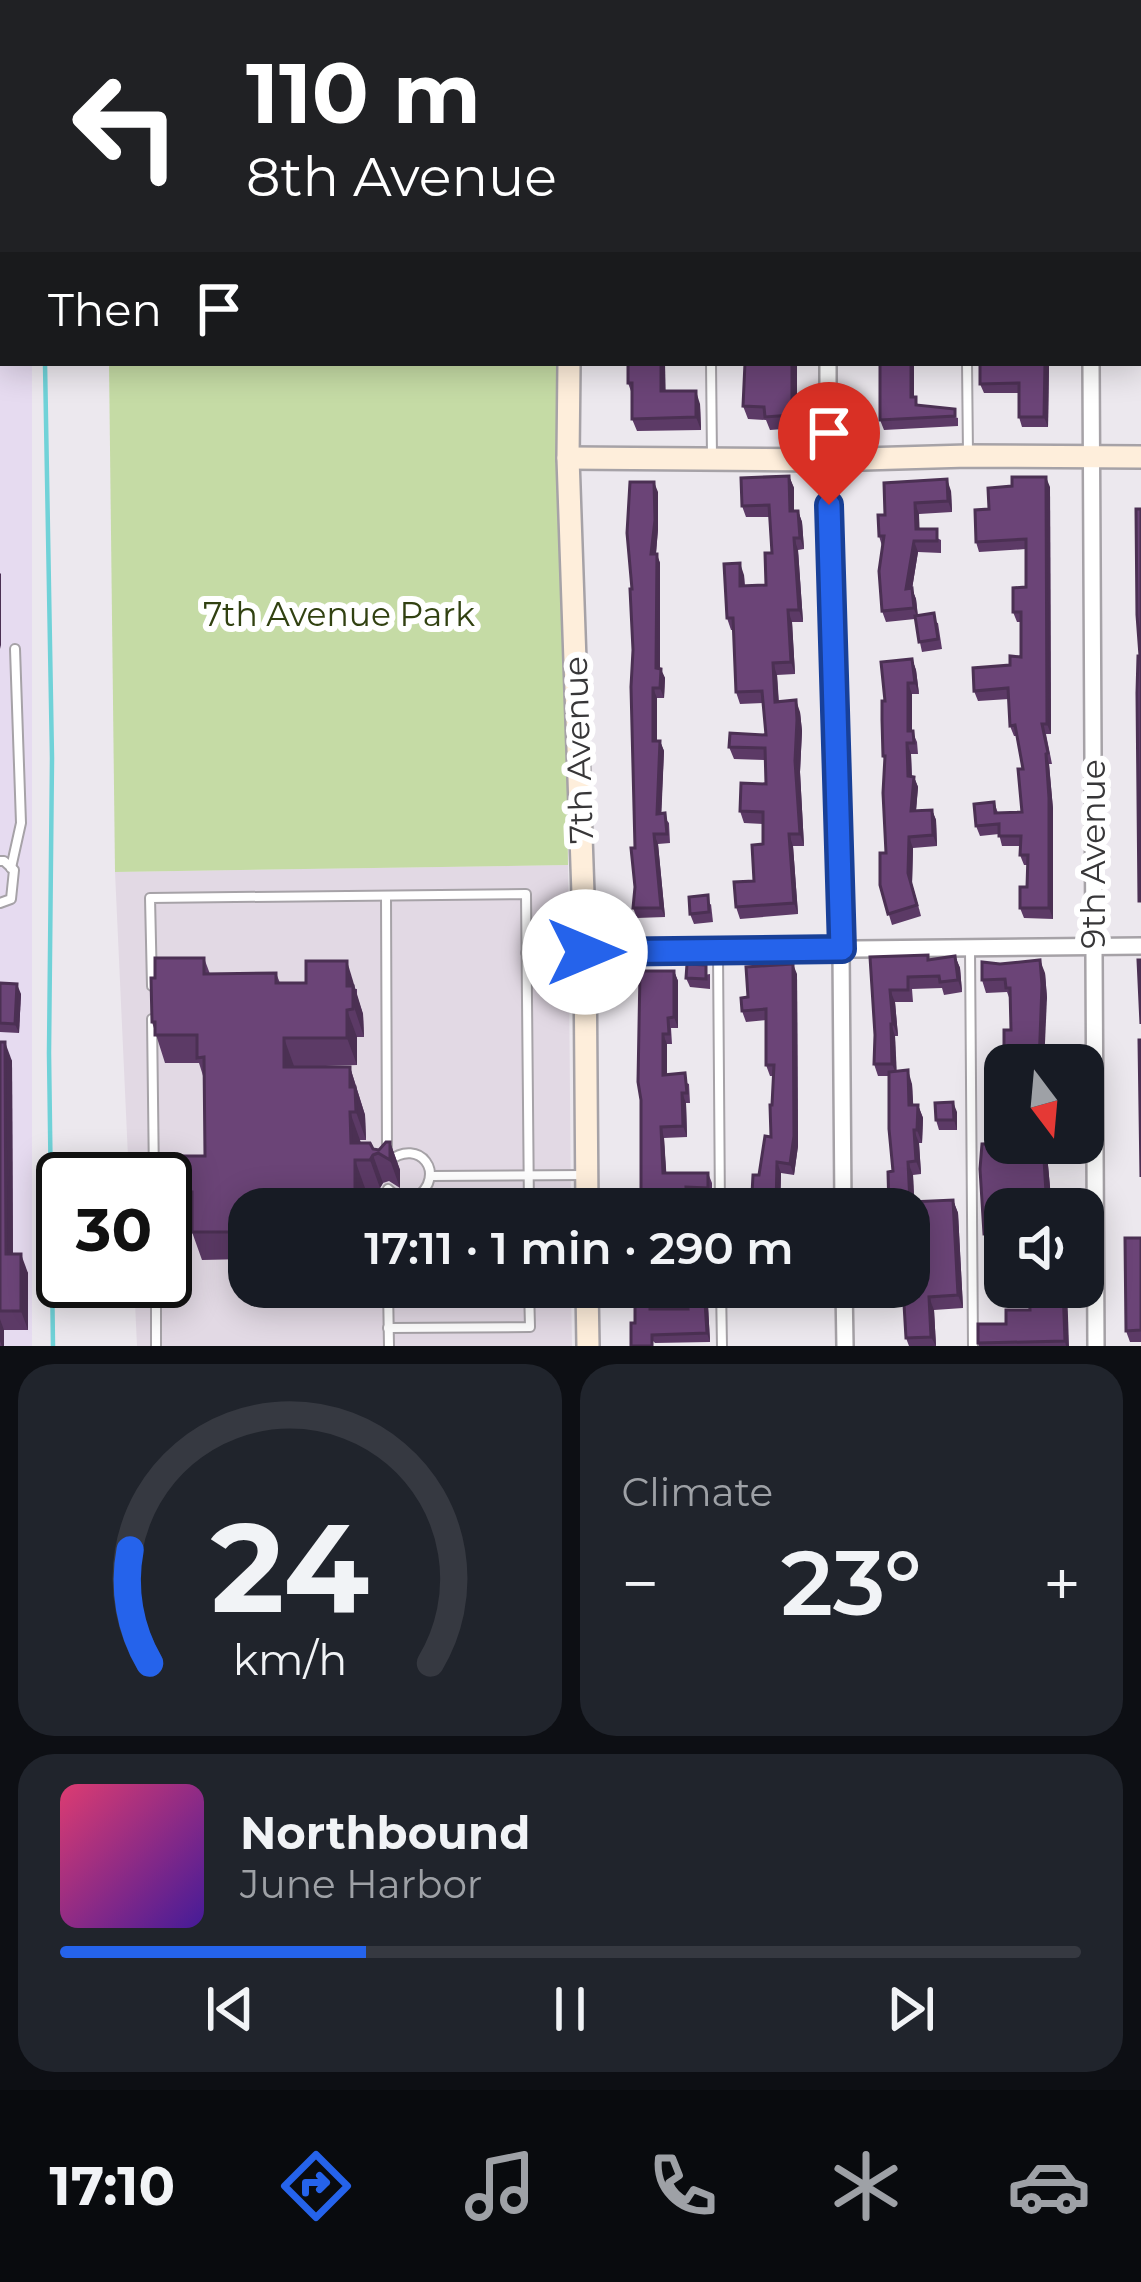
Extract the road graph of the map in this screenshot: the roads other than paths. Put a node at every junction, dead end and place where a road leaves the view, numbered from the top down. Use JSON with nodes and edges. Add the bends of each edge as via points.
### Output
{"nodes":[{"id":1,"x":569,"y":366,"type":"edge"},
{"id":2,"x":711,"y":366,"type":"edge"},
{"id":3,"x":828,"y":366,"type":"edge"},
{"id":4,"x":967,"y":366,"type":"edge"},
{"id":5,"x":1091,"y":366,"type":"edge"},
{"id":6,"x":968,"y":455,"type":"junction"},
{"id":7,"x":1090,"y":456,"type":"junction"},
{"id":8,"x":1141,"y":457,"type":"edge"},
{"id":9,"x":568,"y":458,"type":"junction"},
{"id":10,"x":712,"y":459,"type":"junction"},
{"id":11,"x":828,"y":460,"type":"junction"},
{"id":12,"x":15,"y":649,"type":"dead end"},
{"id":13,"x":0,"y":861,"type":"edge"},
{"id":14,"x":11,"y":868,"type":"junction"},
{"id":15,"x":386,"y":896,"type":"junction"},
{"id":16,"x":0,"y":903,"type":"edge"},
{"id":17,"x":1094,"y":946,"type":"junction"},
{"id":18,"x":1141,"y":946,"type":"edge"},
{"id":19,"x":970,"y":948,"type":"junction"},
{"id":20,"x":842,"y":949,"type":"junction"},
{"id":21,"x":718,"y":950,"type":"junction"},
{"id":22,"x":585,"y":952,"type":"junction"},
{"id":23,"x":526,"y":953,"type":"junction"},
{"id":24,"x":152,"y":992,"type":"edge"},
{"id":25,"x":152,"y":1015,"type":"edge"},
{"id":26,"x":154,"y":1152,"type":"edge"},
{"id":27,"x":528,"y":1175,"type":"junction"},
{"id":28,"x":586,"y":1175,"type":"junction"},
{"id":29,"x":431,"y":1176,"type":"junction"},
{"id":30,"x":426,"y":1188,"type":"edge"},
{"id":31,"x":528,"y":1188,"type":"edge"},
{"id":32,"x":586,"y":1188,"type":"edge"},
{"id":33,"x":720,"y":1188,"type":"edge"},
{"id":34,"x":844,"y":1188,"type":"edge"},
{"id":35,"x":156,"y":1308,"type":"edge"},
{"id":36,"x":388,"y":1308,"type":"edge"},
{"id":37,"x":530,"y":1308,"type":"edge"},
{"id":38,"x":587,"y":1308,"type":"edge"},
{"id":39,"x":721,"y":1308,"type":"edge"},
{"id":40,"x":844,"y":1308,"type":"edge"},
{"id":41,"x":388,"y":1328,"type":"junction"},
{"id":42,"x":157,"y":1346,"type":"edge"},
{"id":43,"x":388,"y":1346,"type":"edge"},
{"id":44,"x":588,"y":1346,"type":"edge"},
{"id":45,"x":722,"y":1346,"type":"edge"},
{"id":46,"x":844,"y":1346,"type":"edge"},
{"id":47,"x":973,"y":1346,"type":"edge"},
{"id":48,"x":1096,"y":1346,"type":"edge"}],
"edges":[{"from":1,"to":9,"type":"street","name":"7th Avenue"},
{"from":2,"to":10,"type":"lane"},
{"from":3,"to":11,"type":"street"},
{"from":4,"to":6,"type":"lane"},
{"from":5,"to":7,"type":"street","name":"9th Avenue"},
{"from":6,"to":7,"type":"street"},
{"from":6,"to":11,"type":"street"},
{"from":7,"to":8,"type":"street"},
{"from":7,"to":17,"type":"street","name":"9th Avenue"},
{"from":9,"to":10,"type":"street"},
{"from":9,"to":22,"type":"street","name":"7th Avenue"},
{"from":10,"to":11,"type":"street"},
{"from":11,"to":20,"type":"street"},
{"from":12,"to":14,"type":"lane","via":[[21,824]]},
{"from":13,"to":14,"type":"lane"},
{"from":14,"to":16,"type":"lane","via":[[11,899]]},
{"from":15,"to":23,"type":"lane","via":[[526,894]]},
{"from":15,"to":24,"type":"lane","via":[[150,898]]},
{"from":15,"to":29,"type":"lane","via":[[387,1167],[398,1154],[416,1154]]},
{"from":17,"to":18,"type":"street"},
{"from":17,"to":19,"type":"street"},
{"from":17,"to":48,"type":"street","name":"9th Avenue"},
{"from":19,"to":20,"type":"street"},
{"from":19,"to":47,"type":"lane"},
{"from":20,"to":21,"type":"street"},
{"from":20,"to":34,"type":"street"},
{"from":21,"to":22,"type":"street"},
{"from":21,"to":33,"type":"lane"},
{"from":22,"to":23,"type":"lane"},
{"from":22,"to":28,"type":"street","name":"7th Avenue"},
{"from":23,"to":27,"type":"lane"},
{"from":25,"to":26,"type":"lane"},
{"from":27,"to":28,"type":"lane"},
{"from":27,"to":29,"type":"lane"},
{"from":27,"to":31,"type":"lane"},
{"from":28,"to":32,"type":"street","name":"7th Avenue"},
{"from":29,"to":30,"type":"lane"},
{"from":35,"to":42,"type":"lane"},
{"from":36,"to":41,"type":"lane"},
{"from":37,"to":41,"type":"lane","via":[[530,1327]]},
{"from":38,"to":44,"type":"street"},
{"from":39,"to":45,"type":"lane"},
{"from":40,"to":46,"type":"street"},
{"from":41,"to":43,"type":"lane"}]}
